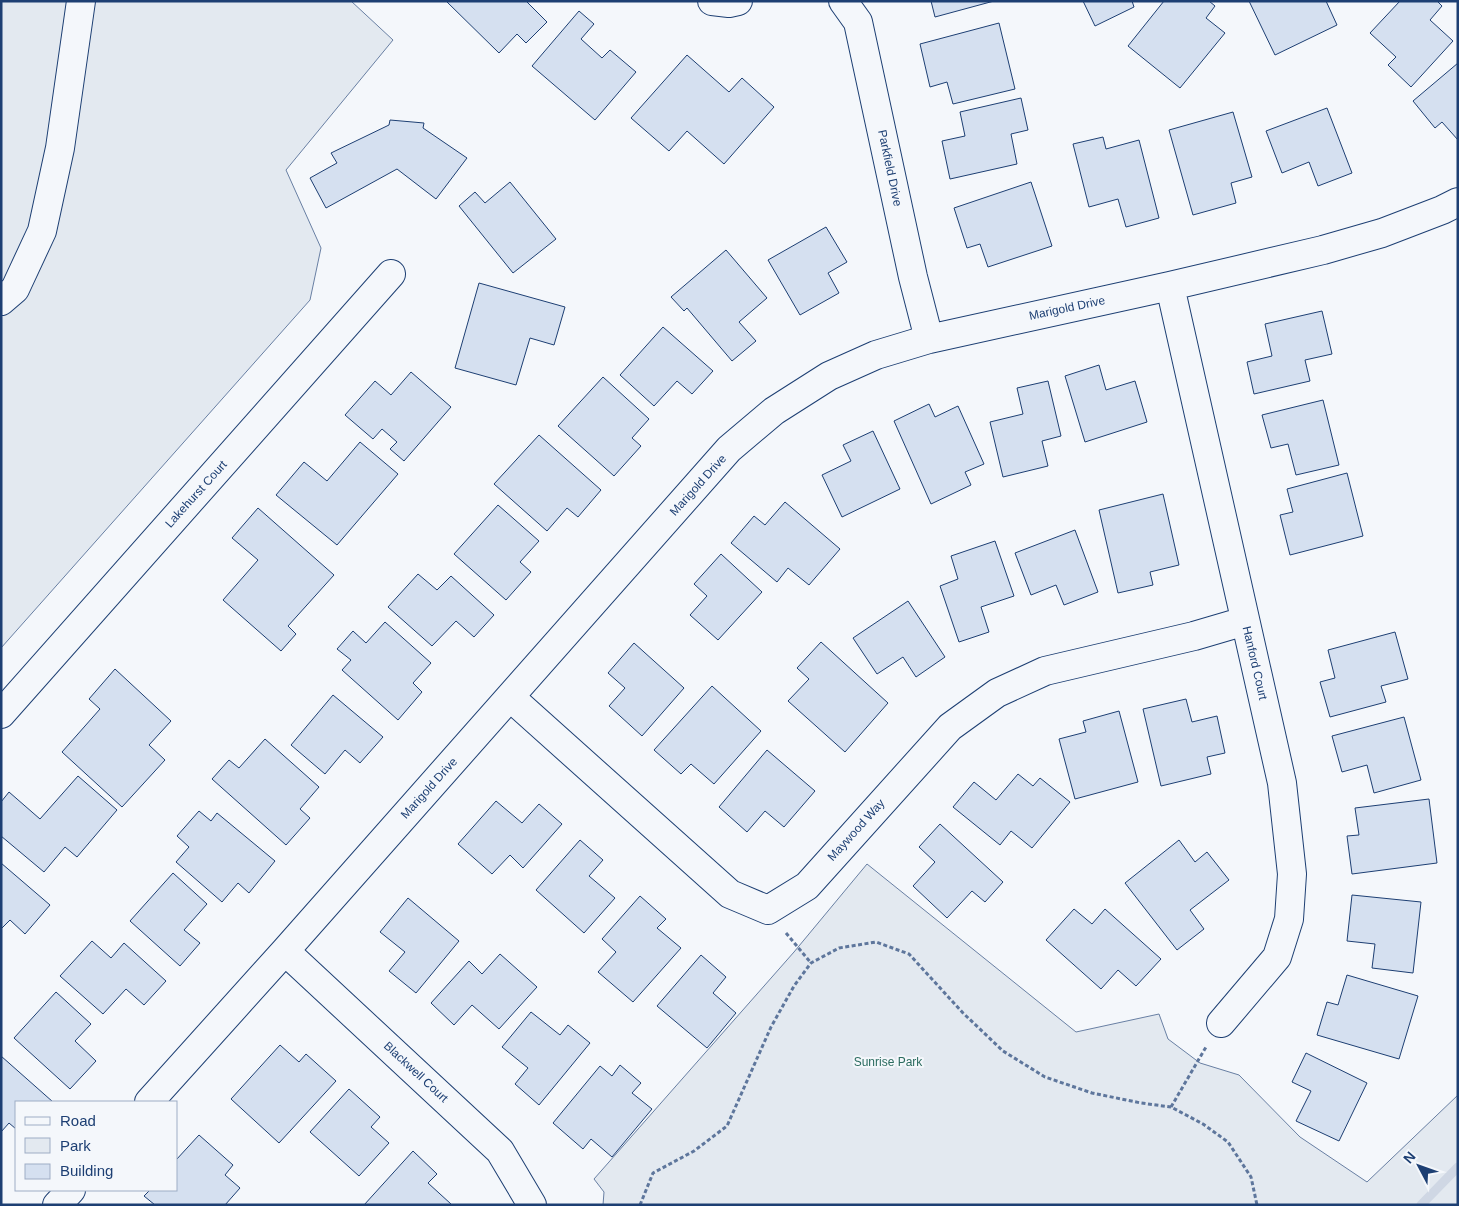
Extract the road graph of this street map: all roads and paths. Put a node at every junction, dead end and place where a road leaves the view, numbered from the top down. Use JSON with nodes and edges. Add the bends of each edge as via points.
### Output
{"nodes":[{"id":1,"x":81,"y":1,"type":"edge"},
{"id":2,"x":712,"y":1,"type":"edge"},
{"id":3,"x":738,"y":1,"type":"edge"},
{"id":4,"x":843,"y":1,"type":"edge"},
{"id":5,"x":1458,"y":202,"type":"edge"},
{"id":6,"x":391,"y":274,"type":"dead end"},
{"id":7,"x":1170,"y":286,"type":"junction"},
{"id":8,"x":1,"y":302,"type":"edge"},
{"id":9,"x":929,"y":339,"type":"junction"},
{"id":10,"x":1245,"y":621,"type":"junction"},
{"id":11,"x":510,"y":697,"type":"junction"},
{"id":12,"x":1,"y":714,"type":"edge"},
{"id":13,"x":768,"y":910,"type":"junction"},
{"id":14,"x":285,"y":951,"type":"junction"},
{"id":15,"x":811,"y":963,"type":"junction"},
{"id":16,"x":1221,"y":1023,"type":"joint"},
{"id":17,"x":150,"y":1101,"type":"edge"},
{"id":18,"x":1171,"y":1107,"type":"junction"},
{"id":19,"x":70,"y":1191,"type":"edge"},
{"id":20,"x":58,"y":1205,"type":"edge"},
{"id":21,"x":532,"y":1205,"type":"edge"},
{"id":22,"x":640,"y":1205,"type":"edge"},
{"id":23,"x":1258,"y":1205,"type":"edge"}],
"edges":[{"from":1,"to":8,"type":"street","via":[[60,148],[42,231],[15,289]]},
{"from":2,"to":3,"type":"street"},
{"from":4,"to":9,"type":"street","name":"Parkfield Drive","via":[[858,22]]},
{"from":5,"to":7,"type":"street","name":"Marigold Drive","via":[[1382,233]]},
{"from":6,"to":12,"type":"street","name":"Lakehurst Court"},
{"from":7,"to":9,"type":"street","name":"Marigold Drive"},
{"from":7,"to":10,"type":"street","name":"Hanford Court"},
{"from":9,"to":11,"type":"street","name":"Marigold Drive","via":[[876,355],[829,376],[774,411],[729,449]]},
{"from":10,"to":13,"type":"street","name":"Maywood Way","via":[[1045,671],[997,693],[950,727],[808,886]]},
{"from":10,"to":16,"type":"street","name":"Hanford Court","via":[[1282,783],[1292,874],[1289,919],[1278,957]]},
{"from":11,"to":13,"type":"street","via":[[730,894]]},
{"from":11,"to":14,"type":"street","name":"Marigold Drive"},
{"from":13,"to":15,"type":"path"},
{"from":14,"to":17,"type":"street","name":"Marigold Drive"},
{"from":14,"to":21,"type":"street","name":"Blackwell Court","via":[[500,1151]]},
{"from":15,"to":18,"type":"path","via":[[839,948],[876,942],[909,954],[1003,1051],[1044,1077],[1092,1092]]},
{"from":15,"to":22,"type":"path","via":[[771,1027],[727,1126],[694,1151],[653,1174]]},
{"from":16,"to":18,"type":"path"},
{"from":18,"to":23,"type":"path","via":[[1228,1142],[1251,1177]]},
{"from":19,"to":20,"type":"street"}]}
